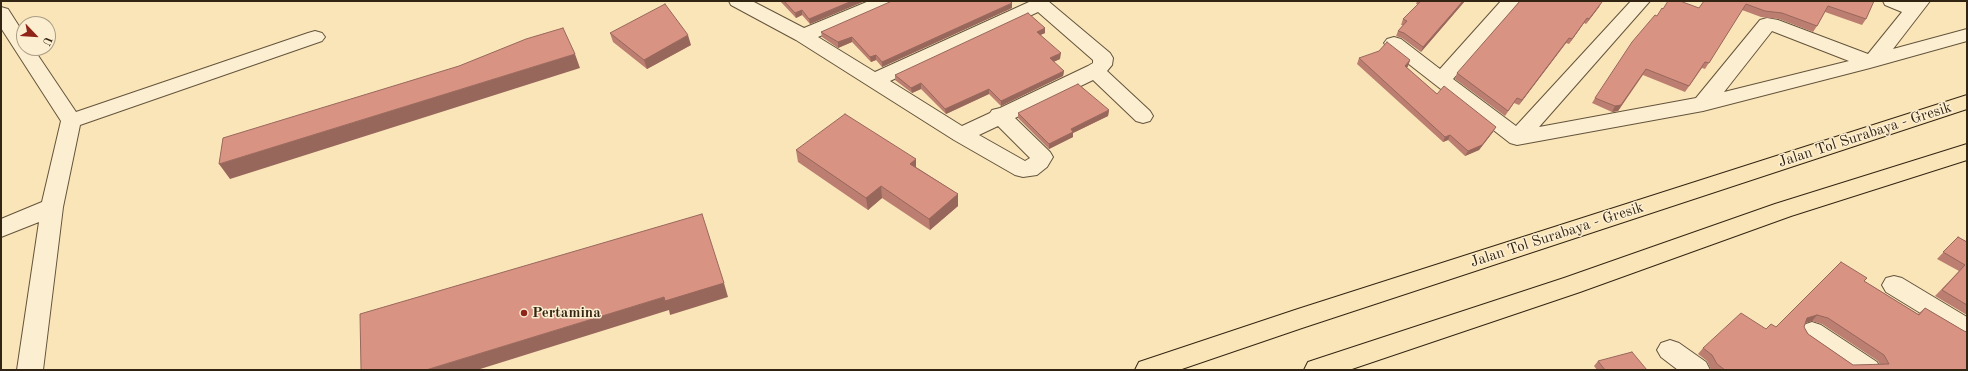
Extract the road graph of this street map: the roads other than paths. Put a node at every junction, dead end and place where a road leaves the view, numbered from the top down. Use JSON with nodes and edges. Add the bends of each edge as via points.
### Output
{"nodes":[{"id":1,"x":738,"y":1,"type":"edge"},
{"id":2,"x":885,"y":1,"type":"edge"},
{"id":3,"x":1511,"y":1,"type":"edge"},
{"id":4,"x":1641,"y":1,"type":"edge"},
{"id":5,"x":1892,"y":1,"type":"edge"},
{"id":6,"x":1039,"y":2,"type":"edge"},
{"id":7,"x":1918,"y":5,"type":"edge"},
{"id":8,"x":1,"y":13,"type":"edge"},
{"id":9,"x":1967,"y":35,"type":"edge"},
{"id":10,"x":802,"y":36,"type":"junction"},
{"id":11,"x":314,"y":37,"type":"dead end"},
{"id":12,"x":1394,"y":43,"type":"dead end"},
{"id":13,"x":1872,"y":61,"type":"junction"},
{"id":14,"x":1095,"y":71,"type":"junction"},
{"id":15,"x":1442,"y":79,"type":"junction"},
{"id":16,"x":876,"y":80,"type":"junction"},
{"id":17,"x":1967,"y":102,"type":"edge"},
{"id":18,"x":1703,"y":104,"type":"junction"},
{"id":19,"x":999,"y":115,"type":"junction"},
{"id":20,"x":1143,"y":116,"type":"dead end"},
{"id":21,"x":71,"y":121,"type":"junction"},
{"id":22,"x":961,"y":135,"type":"junction"},
{"id":23,"x":1517,"y":138,"type":"junction"},
{"id":24,"x":1967,"y":152,"type":"edge"},
{"id":25,"x":52,"y":207,"type":"junction"},
{"id":26,"x":1,"y":228,"type":"edge"},
{"id":27,"x":1894,"y":285,"type":"dead end"},
{"id":28,"x":1967,"y":329,"type":"edge"},
{"id":29,"x":1812,"y":332,"type":"dead end"},
{"id":30,"x":1670,"y":350,"type":"dead end"},
{"id":31,"x":30,"y":370,"type":"edge"},
{"id":32,"x":1148,"y":370,"type":"edge"},
{"id":33,"x":1317,"y":370,"type":"edge"},
{"id":34,"x":1697,"y":370,"type":"edge"},
{"id":35,"x":1868,"y":370,"type":"edge"}],
"edges":[{"from":1,"to":10,"type":"street"},
{"from":2,"to":10,"type":"street"},
{"from":3,"to":15,"type":"street"},
{"from":4,"to":23,"type":"street"},
{"from":5,"to":7,"type":"street"},
{"from":6,"to":14,"type":"street","via":[[1103,58],[1102,65]]},
{"from":6,"to":16,"type":"street"},
{"from":7,"to":13,"type":"street"},
{"from":8,"to":21,"type":"street"},
{"from":9,"to":13,"type":"street"},
{"from":10,"to":16,"type":"street"},
{"from":11,"to":21,"type":"street"},
{"from":12,"to":15,"type":"street"},
{"from":13,"to":18,"type":"street"},
{"from":13,"to":18,"type":"street","via":[[1767,24]]},
{"from":14,"to":19,"type":"street"},
{"from":14,"to":20,"type":"street"},
{"from":15,"to":23,"type":"street"},
{"from":16,"to":22,"type":"street"},
{"from":17,"to":32,"type":"highway","name":"Jalan Tol Surabaya - Gresik"},
{"from":18,"to":23,"type":"street"},
{"from":19,"to":22,"type":"street"},
{"from":19,"to":22,"type":"street","via":[[1042,157],[1029,169],[1023,169]]},
{"from":21,"to":25,"type":"street"},
{"from":24,"to":33,"type":"highway","via":[[1783,210],[1572,285]]},
{"from":25,"to":26,"type":"street"},
{"from":25,"to":31,"type":"street"},
{"from":27,"to":28,"type":"street"},
{"from":29,"to":35,"type":"street"},
{"from":30,"to":34,"type":"street"}]}
